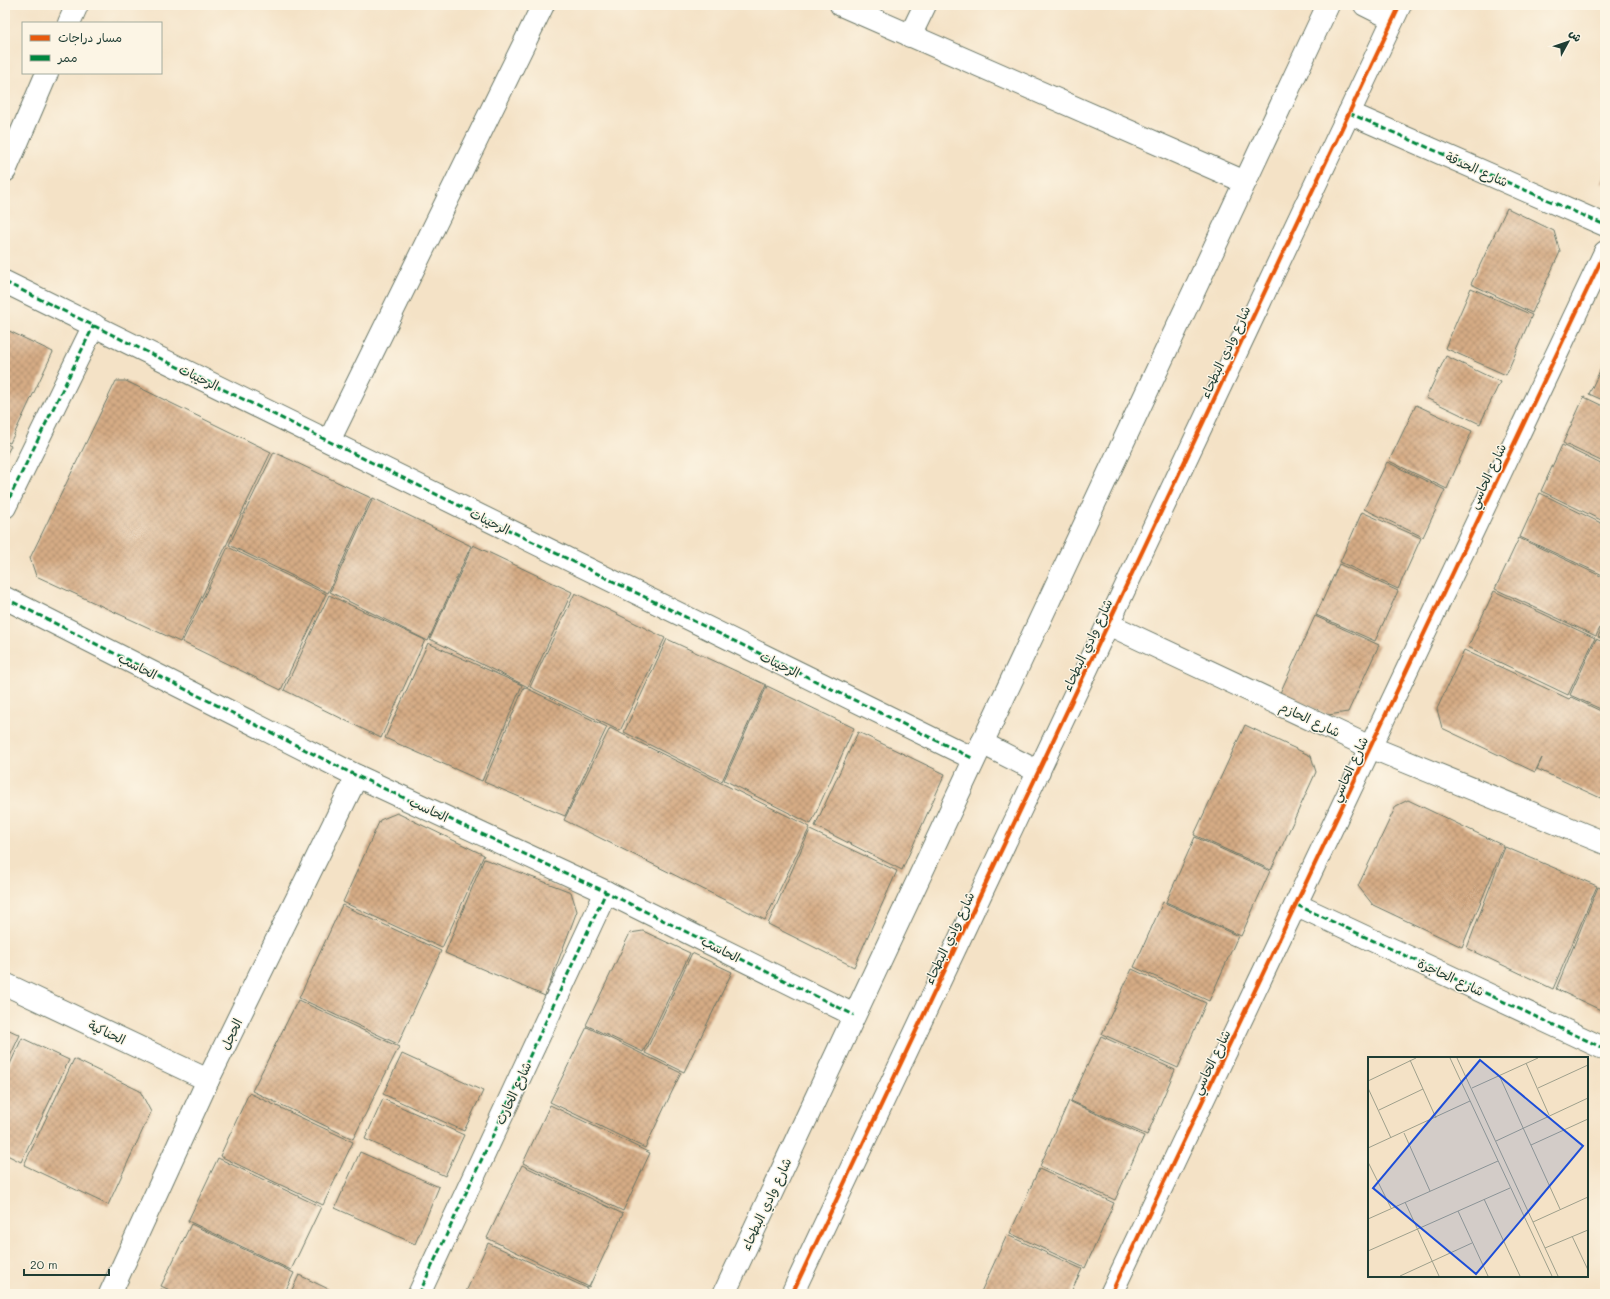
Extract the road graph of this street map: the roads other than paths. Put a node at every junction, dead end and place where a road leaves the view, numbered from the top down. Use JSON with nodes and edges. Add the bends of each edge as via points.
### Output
{"nodes":[{"id":1,"x":77,"y":5,"type":"edge"},
{"id":2,"x":543,"y":5,"type":"edge"},
{"id":3,"x":841,"y":5,"type":"edge"},
{"id":4,"x":925,"y":5,"type":"edge"},
{"id":5,"x":1328,"y":5,"type":"edge"},
{"id":6,"x":1365,"y":5,"type":"edge"},
{"id":7,"x":1397,"y":12,"type":"edge"},
{"id":8,"x":69,"y":22,"type":"edge"},
{"id":9,"x":910,"y":36,"type":"junction"},
{"id":10,"x":47,"y":74,"type":"edge"},
{"id":11,"x":1349,"y":113,"type":"junction"},
{"id":12,"x":5,"y":171,"type":"edge"},
{"id":13,"x":1245,"y":182,"type":"junction"},
{"id":14,"x":1605,"y":225,"type":"edge"},
{"id":15,"x":1605,"y":252,"type":"edge"},
{"id":16,"x":5,"y":282,"type":"edge"},
{"id":17,"x":94,"y":326,"type":"junction"},
{"id":18,"x":329,"y":442,"type":"junction"},
{"id":19,"x":5,"y":507,"type":"edge"},
{"id":20,"x":5,"y":598,"type":"edge"},
{"id":21,"x":1108,"y":624,"type":"junction"},
{"id":22,"x":1370,"y":747,"type":"junction"},
{"id":23,"x":978,"y":751,"type":"junction"},
{"id":24,"x":1039,"y":772,"type":"junction"},
{"id":25,"x":357,"y":776,"type":"junction"},
{"id":26,"x":1605,"y":843,"type":"edge"},
{"id":27,"x":606,"y":892,"type":"junction"},
{"id":28,"x":1297,"y":905,"type":"junction"},
{"id":29,"x":5,"y":984,"type":"edge"},
{"id":30,"x":854,"y":1015,"type":"junction"},
{"id":31,"x":1605,"y":1049,"type":"edge"},
{"id":32,"x":208,"y":1080,"type":"junction"},
{"id":33,"x":110,"y":1294,"type":"edge"},
{"id":34,"x":419,"y":1294,"type":"edge"},
{"id":35,"x":724,"y":1294,"type":"edge"},
{"id":36,"x":792,"y":1294,"type":"edge"},
{"id":37,"x":1111,"y":1294,"type":"edge"}],
"edges":[{"from":1,"to":8,"type":"street"},
{"from":2,"to":18,"type":"street"},
{"from":3,"to":9,"type":"street"},
{"from":4,"to":9,"type":"street"},
{"from":5,"to":13,"type":"street","name":"شارع وادي البطحاء"},
{"from":6,"to":7,"type":"street"},
{"from":7,"to":11,"type":"street","name":"شارع وادي البطحاء"},
{"from":9,"to":13,"type":"street"},
{"from":10,"to":12,"type":"street"},
{"from":11,"to":14,"type":"street","name":"شارع الحدقة"},
{"from":11,"to":21,"type":"street","name":"شارع وادي البطحاء"},
{"from":13,"to":23,"type":"street","name":"شارع وادي البطحاء"},
{"from":15,"to":22,"type":"street","name":"شارع الحاسي"},
{"from":16,"to":17,"type":"street","name":"الرحيبات"},
{"from":17,"to":18,"type":"street","name":"الرحيبات"},
{"from":17,"to":19,"type":"street"},
{"from":18,"to":23,"type":"street","name":"الرحيبات"},
{"from":20,"to":25,"type":"street","name":"الحاسب"},
{"from":21,"to":22,"type":"street","name":"شارع الحازم"},
{"from":21,"to":24,"type":"street","name":"شارع وادي البطحاء"},
{"from":22,"to":26,"type":"street","name":"شارع الحازم"},
{"from":22,"to":28,"type":"street","name":"شارع الحاسي"},
{"from":23,"to":24,"type":"street","name":"الرحيبات"},
{"from":23,"to":30,"type":"street","name":"شارع وادي البطحاء"},
{"from":24,"to":36,"type":"street","name":"شارع وادي البطحاء"},
{"from":25,"to":27,"type":"street","name":"الحاسب"},
{"from":25,"to":32,"type":"street","name":"الحجل"},
{"from":27,"to":30,"type":"street","name":"الحاسب"},
{"from":27,"to":34,"type":"street","name":"شارع الحارث"},
{"from":28,"to":31,"type":"street","name":"شارع الحاجرة"},
{"from":28,"to":37,"type":"street","name":"شارع الحاسي"},
{"from":29,"to":32,"type":"street","name":"الحناكية"},
{"from":30,"to":35,"type":"street","name":"شارع وادي البطحاء"},
{"from":32,"to":33,"type":"street","name":"الحجل"}]}
